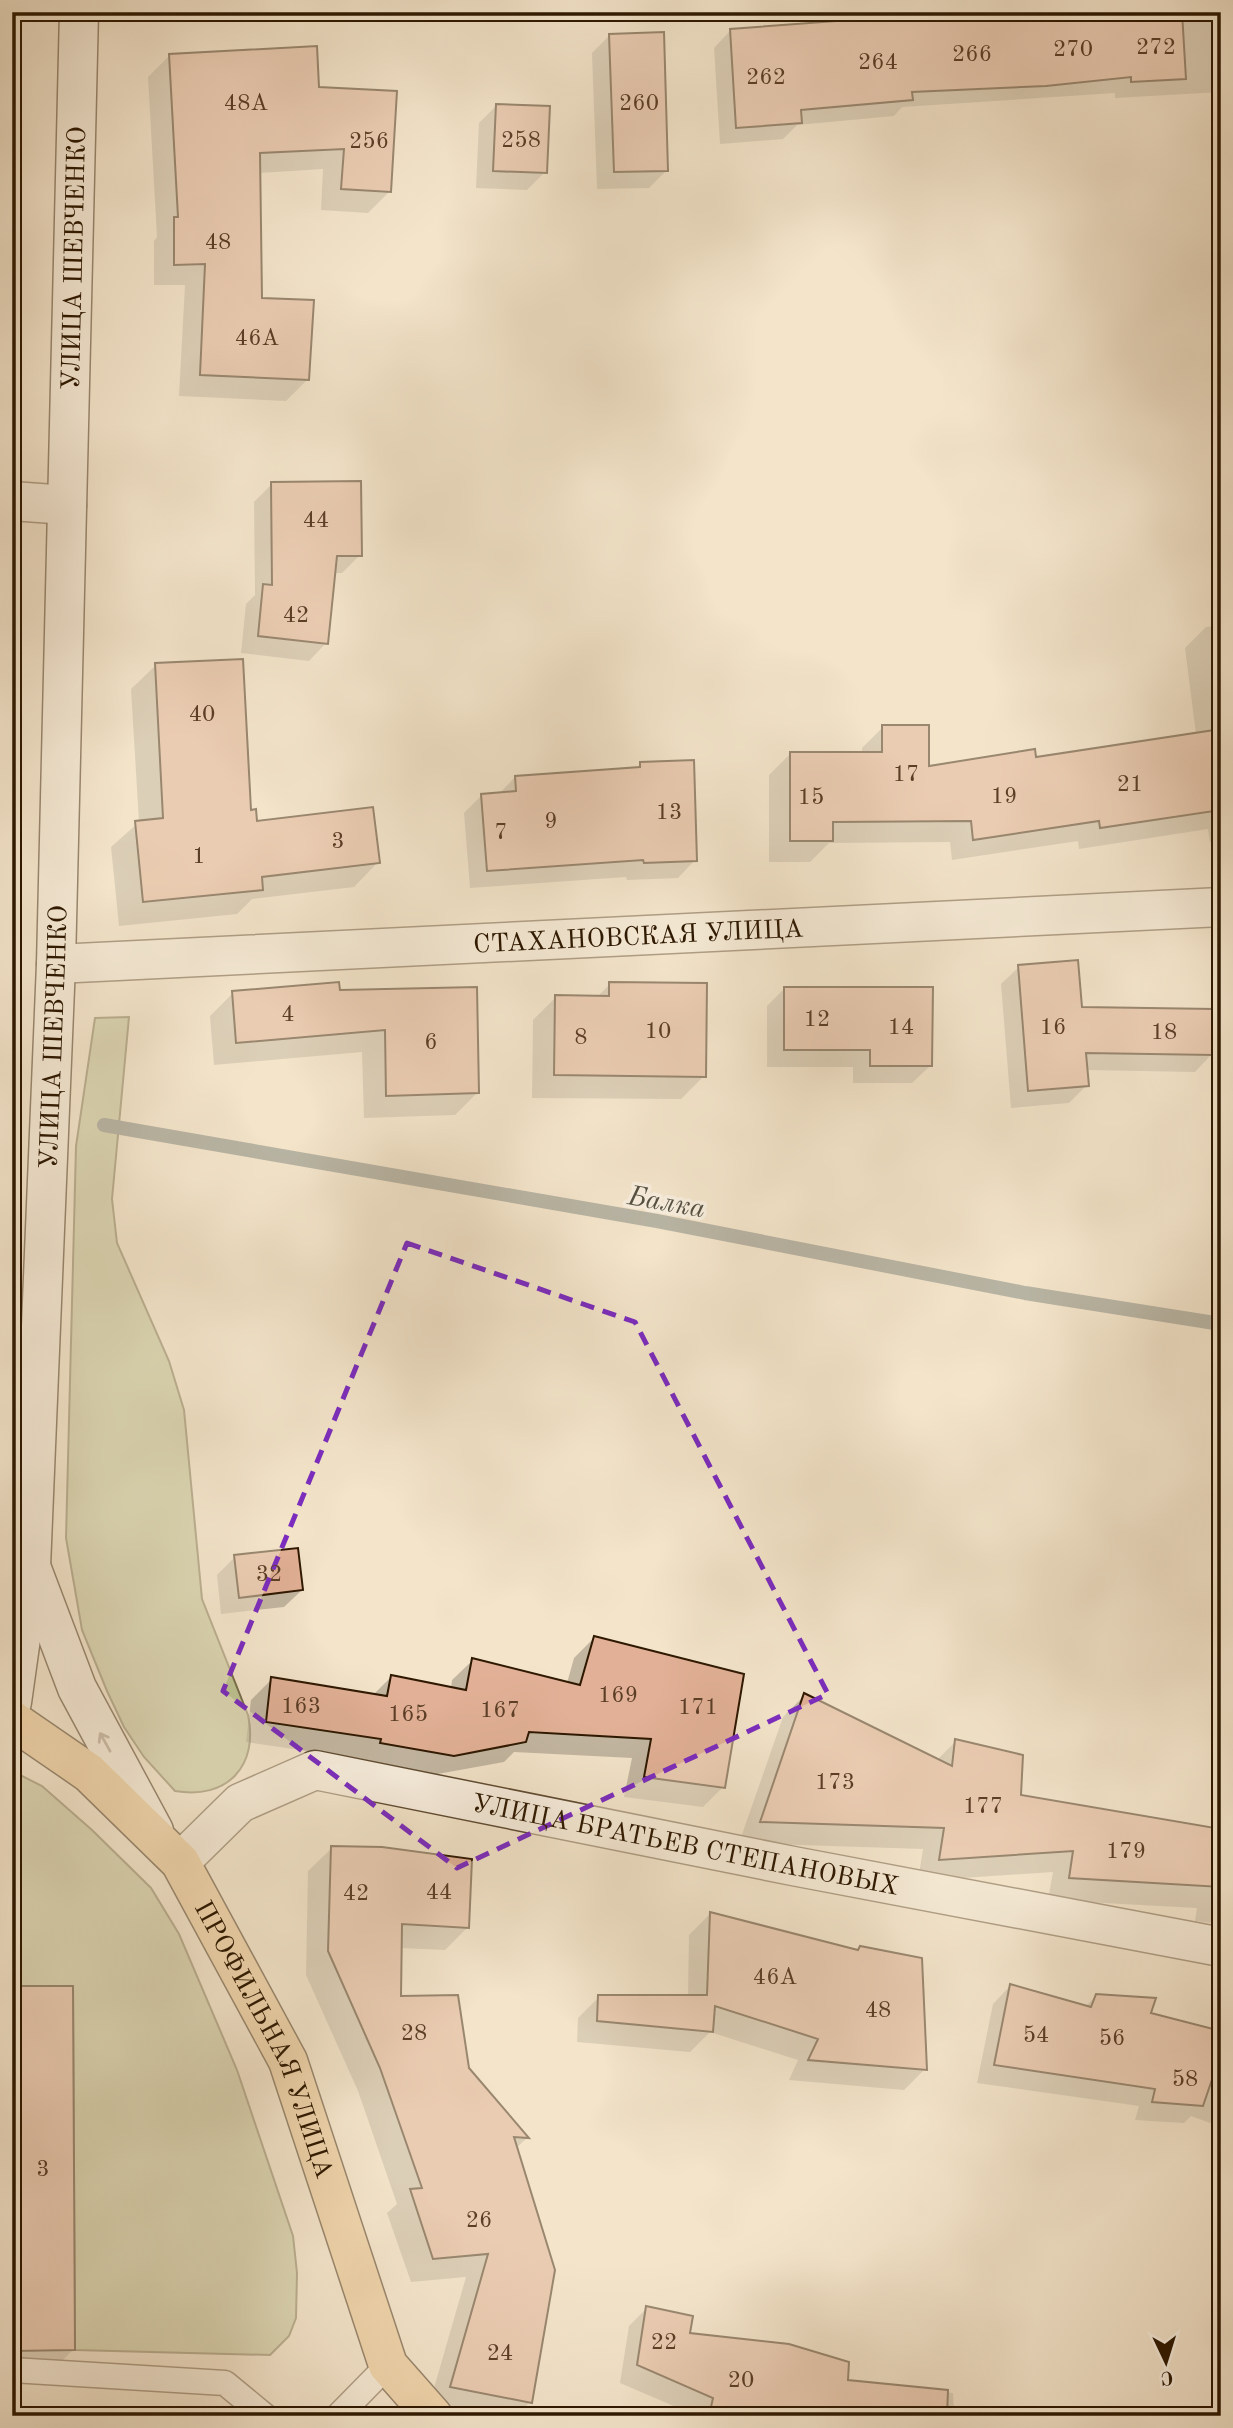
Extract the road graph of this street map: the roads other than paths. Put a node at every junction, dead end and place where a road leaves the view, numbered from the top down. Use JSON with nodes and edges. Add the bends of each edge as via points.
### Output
{"nodes":[{"id":1,"x":79,"y":12,"type":"edge"},
{"id":2,"x":12,"y":501,"type":"edge"},
{"id":3,"x":67,"y":505,"type":"junction"},
{"id":4,"x":1221,"y":907,"type":"edge"},
{"id":5,"x":56,"y":964,"type":"junction"},
{"id":6,"x":22,"y":1577,"type":"edge"},
{"id":7,"x":12,"y":1702,"type":"edge"},
{"id":8,"x":12,"y":1720,"type":"edge"},
{"id":9,"x":171,"y":1853,"type":"junction"},
{"id":10,"x":1221,"y":1947,"type":"edge"},
{"id":11,"x":388,"y":2365,"type":"junction"},
{"id":12,"x":12,"y":2370,"type":"edge"},
{"id":13,"x":265,"y":2416,"type":"edge"},
{"id":14,"x":338,"y":2416,"type":"edge"},
{"id":15,"x":433,"y":2416,"type":"edge"}],
"edges":[{"from":1,"to":3,"type":"street","name":"УЛИЦА ШЕВЧЕНКО"},
{"from":2,"to":3,"type":"street"},
{"from":3,"to":5,"type":"street","name":"УЛИЦА ШЕВЧЕНКО"},
{"from":4,"to":5,"type":"street","name":"СТАХАНОВСКАЯ УЛИЦА"},
{"from":5,"to":6,"type":"street","name":"УЛИЦА ШЕВЧЕНКО"},
{"from":6,"to":7,"type":"street","name":"УЛИЦА ШЕВЧЕНКО"},
{"from":9,"to":6,"type":"street","name":"УЛИЦА ШЕВЧЕНКО","one_way":true,"via":[[90,1716]]},
{"from":8,"to":9,"type":"main road","name":"ПРОФИЛЬНАЯ УЛИЦА","via":[[89,1773]]},
{"from":9,"to":10,"type":"street","name":"УЛИЦА БРАТЬЕВ СТЕПАНОВЫХ","via":[[240,1803],[315,1770]]},
{"from":9,"to":11,"type":"main road","name":"ПРОФИЛЬНАЯ УЛИЦА","via":[[288,2061]]},
{"from":11,"to":14,"type":"lane"},
{"from":11,"to":15,"type":"main road","name":"ПРОФИЛЬНАЯ УЛИЦА"},
{"from":12,"to":13,"type":"lane","via":[[225,2383]]}]}
